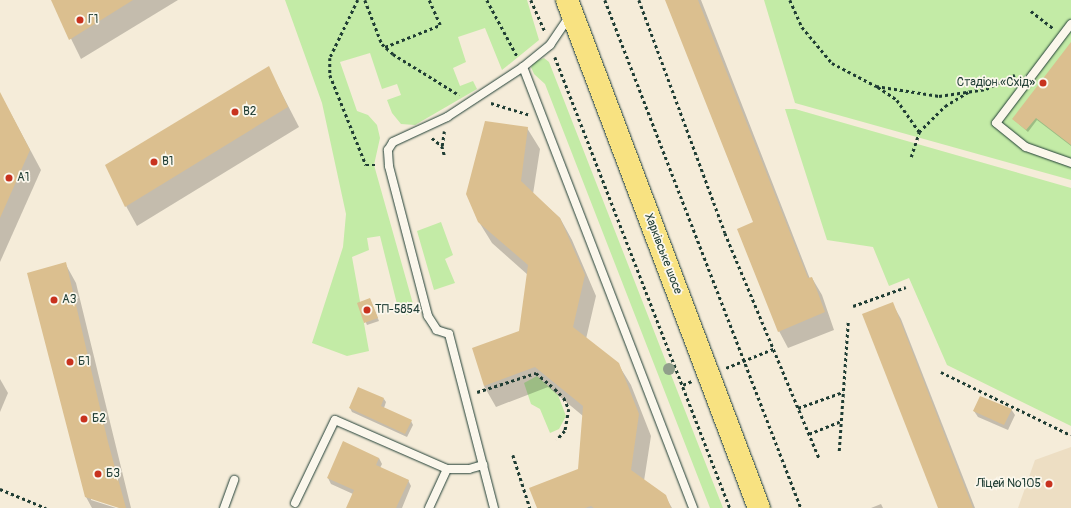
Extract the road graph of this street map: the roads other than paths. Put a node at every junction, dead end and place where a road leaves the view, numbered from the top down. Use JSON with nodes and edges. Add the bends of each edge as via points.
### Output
{"nodes":[{"id":1,"x":569,"y":6,"type":"edge"},
{"id":2,"x":1071,"y":24,"type":"edge"},
{"id":3,"x":523,"y":67,"type":"junction"},
{"id":4,"x":1071,"y":163,"type":"edge"},
{"id":5,"x":483,"y":465,"type":"junction"},
{"id":6,"x":447,"y":469,"type":"junction"},
{"id":7,"x":234,"y":480,"type":"dead end"},
{"id":8,"x":295,"y":503,"type":"dead end"},
{"id":9,"x":224,"y":508,"type":"edge"},
{"id":10,"x":429,"y":508,"type":"edge"},
{"id":11,"x":494,"y":508,"type":"edge"},
{"id":12,"x":692,"y":508,"type":"edge"},
{"id":13,"x":759,"y":508,"type":"edge"}],
"edges":[{"from":1,"to":3,"type":"lane","via":[[550,45]]},
{"from":1,"to":13,"type":"main road","name":"Харківське шосе"},
{"from":2,"to":4,"type":"lane","via":[[996,123],[1026,147]]},
{"from":3,"to":5,"type":"lane","via":[[447,117],[393,142],[388,150],[389,166],[428,316],[437,330],[449,334]]},
{"from":3,"to":12,"type":"lane"},
{"from":5,"to":6,"type":"lane","via":[[469,469]]},
{"from":5,"to":11,"type":"lane"},
{"from":6,"to":8,"type":"lane","via":[[335,420]]},
{"from":6,"to":10,"type":"lane"},
{"from":7,"to":9,"type":"lane"}]}
